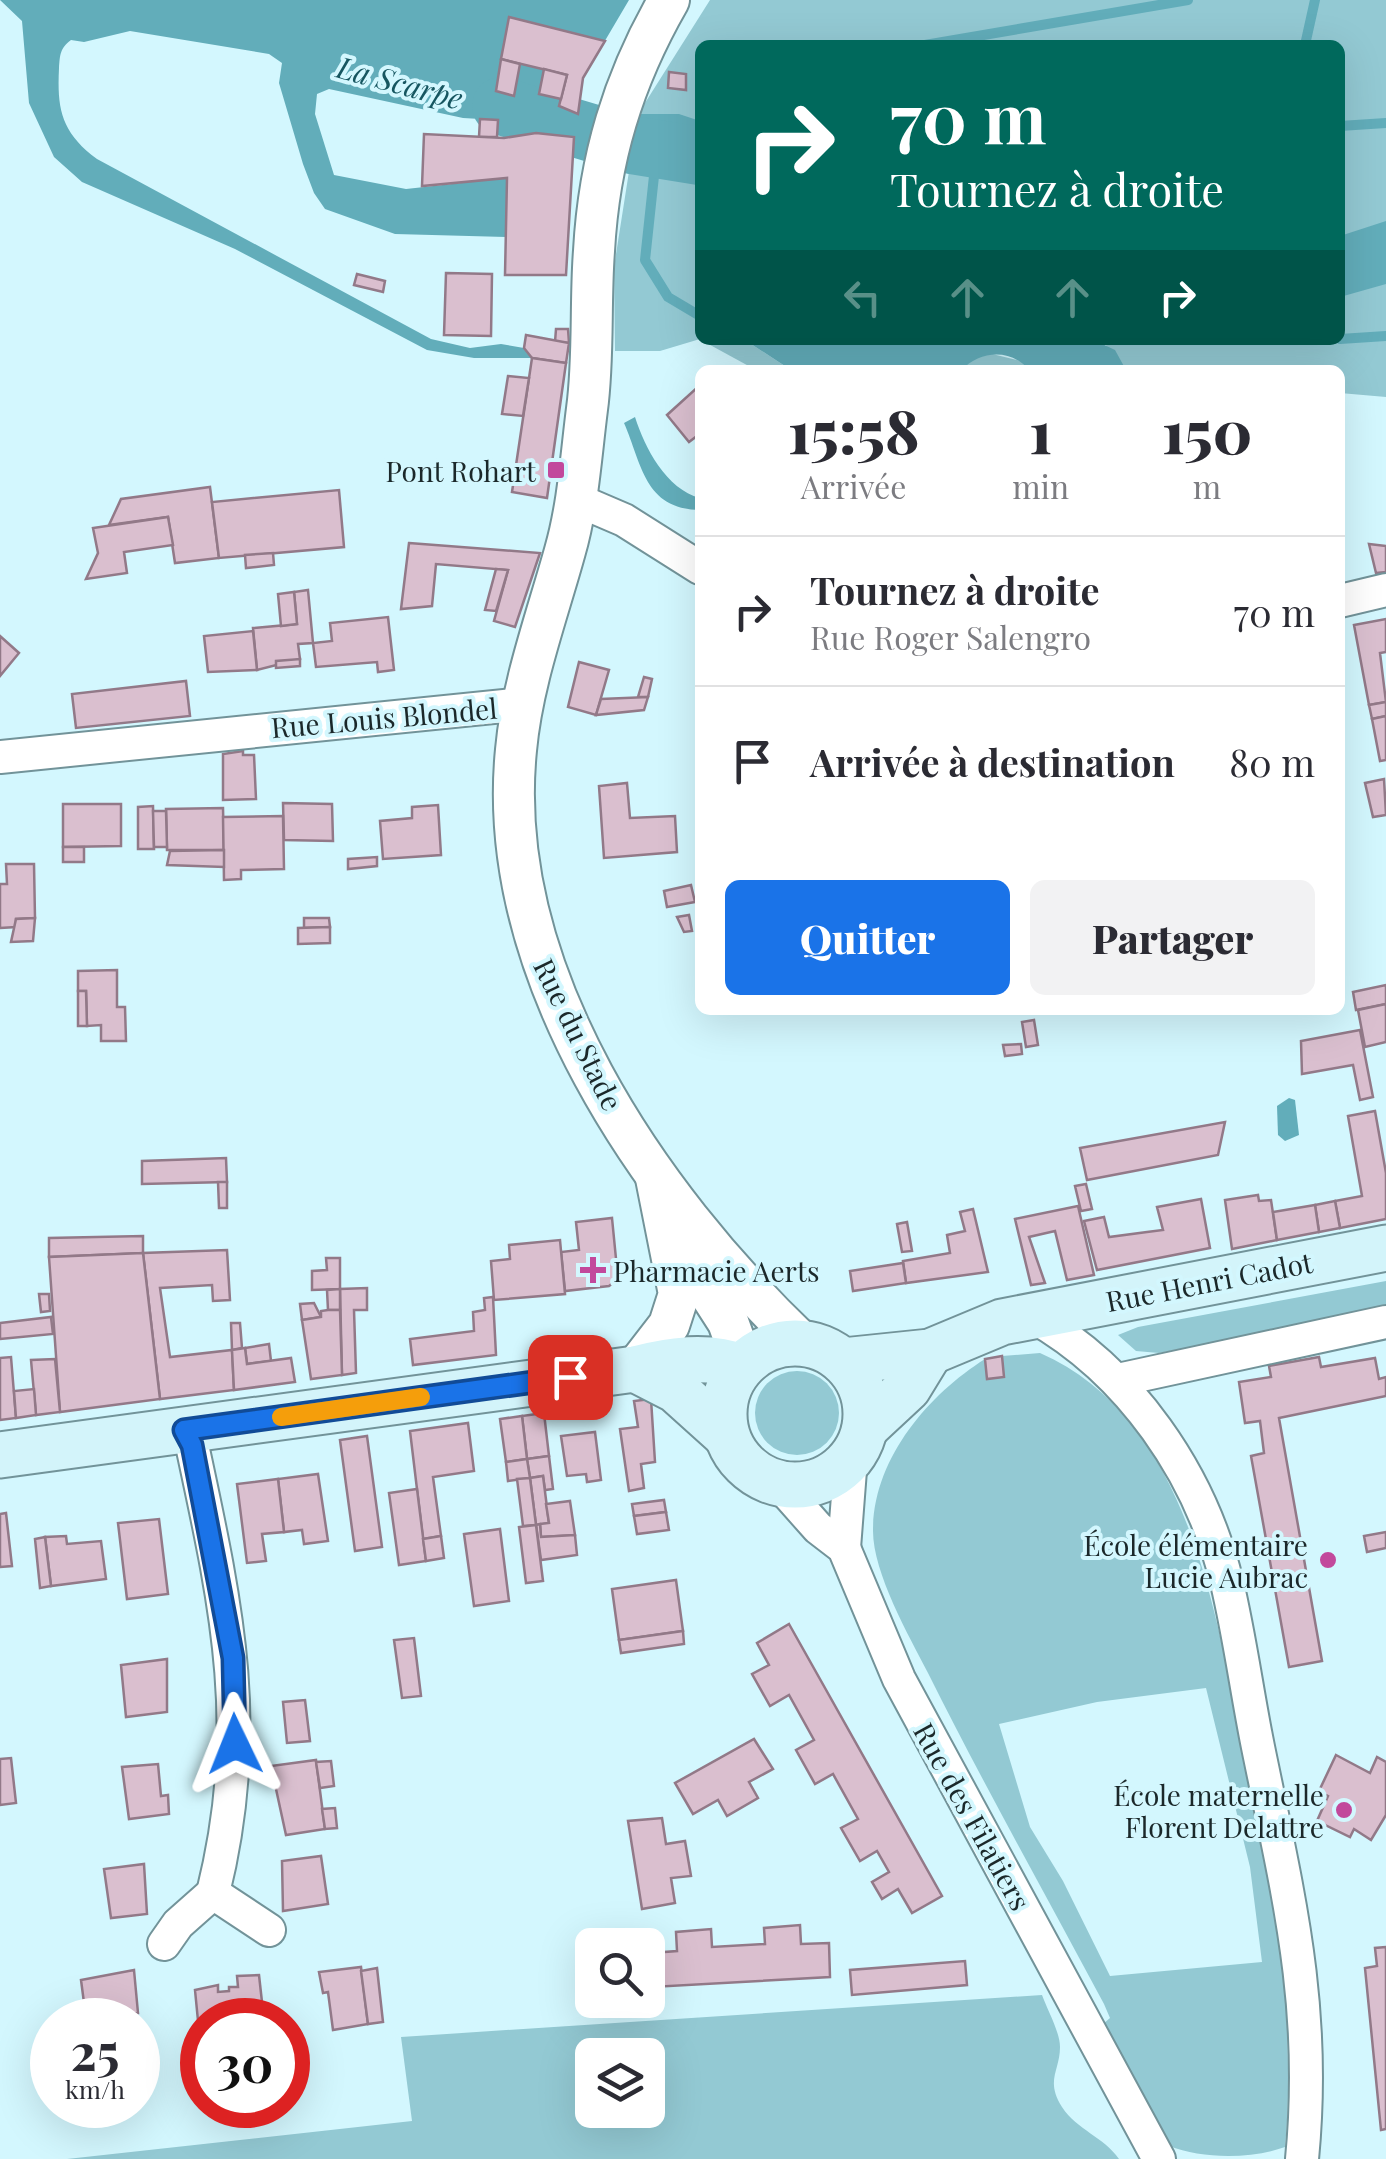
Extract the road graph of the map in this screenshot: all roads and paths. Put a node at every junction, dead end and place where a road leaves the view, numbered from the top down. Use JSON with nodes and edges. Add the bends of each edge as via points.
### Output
{"nodes":[{"id":1,"x":669,"y":0,"type":"edge"},
{"id":2,"x":575,"y":498,"type":"junction"},
{"id":3,"x":695,"y":565,"type":"edge"},
{"id":4,"x":1386,"y":590,"type":"edge"},
{"id":5,"x":1345,"y":600,"type":"edge"},
{"id":6,"x":524,"y":704,"type":"junction"},
{"id":7,"x":0,"y":757,"type":"edge"},
{"id":8,"x":656,"y":1178,"type":"junction"},
{"id":9,"x":663,"y":1223,"type":"junction"},
{"id":10,"x":1386,"y":1248,"type":"edge"},
{"id":11,"x":1032,"y":1316,"type":"junction"},
{"id":12,"x":1386,"y":1322,"type":"edge"},
{"id":13,"x":802,"y":1343,"type":"junction"},
{"id":14,"x":930,"y":1352,"type":"junction"},
{"id":15,"x":843,"y":1361,"type":"junction"},
{"id":16,"x":742,"y":1366,"type":"junction"},
{"id":17,"x":635,"y":1370,"type":"junction"},
{"id":18,"x":1118,"y":1380,"type":"junction"},
{"id":19,"x":184,"y":1430,"type":"junction"},
{"id":20,"x":726,"y":1434,"type":"junction"},
{"id":21,"x":858,"y":1443,"type":"junction"},
{"id":22,"x":0,"y":1455,"type":"edge"},
{"id":23,"x":778,"y":1484,"type":"junction"},
{"id":24,"x":844,"y":1548,"type":"junction"},
{"id":25,"x":212,"y":1894,"type":"junction"},
{"id":26,"x":270,"y":1930,"type":"dead end"},
{"id":27,"x":164,"y":1944,"type":"dead end"},
{"id":28,"x":1160,"y":2159,"type":"edge"},
{"id":29,"x":1302,"y":2159,"type":"edge"}],
"edges":[{"from":1,"to":2,"type":"street","name":"Rue Louis Blondel","via":[[646,39],[609,138]]},
{"from":2,"to":3,"type":"street"},
{"from":2,"to":6,"type":"street","name":"Rue Louis Blondel"},
{"from":4,"to":5,"type":"street"},
{"from":6,"to":7,"type":"street","name":"Rue Louis Blondel"},
{"from":6,"to":8,"type":"street","name":"Rue du Stade","via":[[512,796],[529,927],[550,984]]},
{"from":8,"to":9,"type":"street","name":"Rue du Stade"},
{"from":8,"to":13,"type":"street","name":"Rue du Stade"},
{"from":9,"to":16,"type":"street","name":"Rue du Stade","via":[[728,1322]]},
{"from":9,"to":17,"type":"street","name":"Rue du Stade","via":[[679,1294],[676,1312]]},
{"from":10,"to":11,"type":"main road","name":"Rue Henri Cadot"},
{"from":11,"to":14,"type":"main road","name":"Rue Henri Cadot"},
{"from":11,"to":18,"type":"street"},
{"from":12,"to":18,"type":"street"},
{"from":13,"to":15,"type":"main road"},
{"from":13,"to":16,"type":"main road","via":[[770,1347]]},
{"from":14,"to":15,"type":"main road","name":"Rue Henri Cadot"},
{"from":14,"to":21,"type":"main road","via":[[908,1388]]},
{"from":15,"to":21,"type":"main road","via":[[863,1392]]},
{"from":16,"to":17,"type":"main road","via":[[662,1362]]},
{"from":16,"to":20,"type":"main road","via":[[725,1399]]},
{"from":17,"to":19,"type":"main road"},
{"from":17,"to":20,"type":"main road","via":[[676,1390]]},
{"from":18,"to":29,"type":"street","via":[[1165,1440],[1200,1506],[1227,1580],[1300,1949],[1307,2110]]},
{"from":19,"to":22,"type":"main road"},
{"from":19,"to":25,"type":"street","via":[[217,1559],[233,1658],[230,1822]]},
{"from":20,"to":23,"type":"main road","via":[[751,1471]]},
{"from":21,"to":23,"type":"main road","via":[[819,1481]]},
{"from":21,"to":24,"type":"street"},
{"from":23,"to":24,"type":"street","name":"Rue des Filatiers"},
{"from":24,"to":28,"type":"street","name":"Rue des Filatiers","via":[[898,1679]]},
{"from":25,"to":26,"type":"street"},
{"from":25,"to":27,"type":"street"}]}
